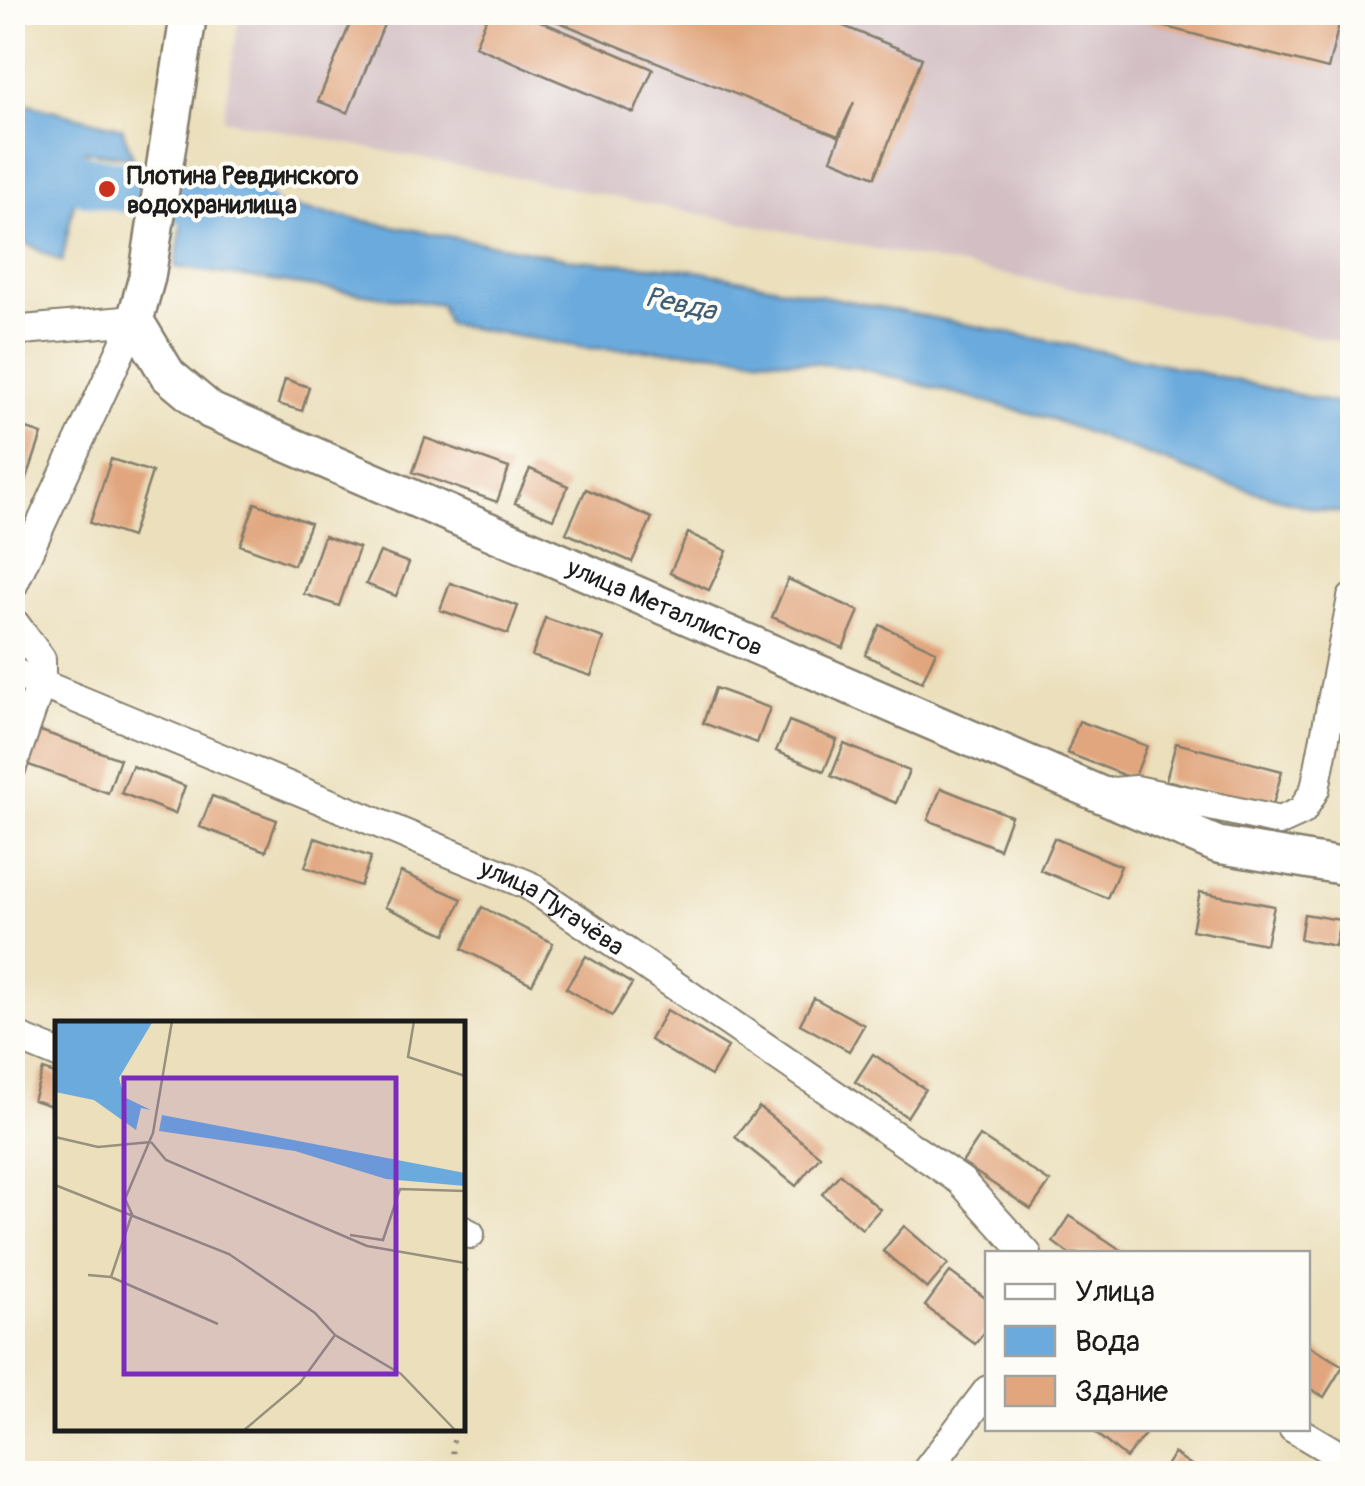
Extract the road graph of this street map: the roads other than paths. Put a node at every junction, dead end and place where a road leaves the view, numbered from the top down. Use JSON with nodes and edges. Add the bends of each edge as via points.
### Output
{"nodes":[{"id":1,"x":189,"y":12,"type":"edge"},
{"id":2,"x":135,"y":320,"type":"junction"},
{"id":3,"x":12,"y":331,"type":"edge"},
{"id":4,"x":12,"y":587,"type":"edge"},
{"id":5,"x":1352,"y":598,"type":"edge"},
{"id":6,"x":12,"y":620,"type":"edge"},
{"id":7,"x":12,"y":672,"type":"edge"},
{"id":8,"x":41,"y":683,"type":"junction"},
{"id":9,"x":12,"y":767,"type":"edge"},
{"id":10,"x":1089,"y":794,"type":"junction"},
{"id":11,"x":1352,"y":868,"type":"edge"},
{"id":12,"x":12,"y":1034,"type":"edge"},
{"id":13,"x":55,"y":1053,"type":"edge"},
{"id":14,"x":1024,"y":1251,"type":"edge"},
{"id":15,"x":985,"y":1394,"type":"edge"},
{"id":16,"x":1298,"y":1431,"type":"edge"},
{"id":17,"x":1352,"y":1464,"type":"edge"},
{"id":18,"x":924,"y":1474,"type":"edge"}],
"edges":[{"from":1,"to":2,"type":"street"},
{"from":2,"to":3,"type":"street"},
{"from":2,"to":4,"type":"street"},
{"from":2,"to":10,"type":"street","name":"улица Металлистов","via":[[168,375],[212,411]]},
{"from":5,"to":10,"type":"street","via":[[1314,790],[1302,811],[1280,821],[1136,790]]},
{"from":6,"to":8,"type":"street","via":[[41,659]]},
{"from":7,"to":8,"type":"street","name":"улица Пугачёва"},
{"from":8,"to":9,"type":"street"},
{"from":8,"to":14,"type":"street","name":"улица Пугачёва","via":[[528,885],[961,1180]]},
{"from":10,"to":11,"type":"street","name":"улица Металлистов","via":[[1218,846]]},
{"from":12,"to":13,"type":"street"},
{"from":15,"to":18,"type":"street"},
{"from":16,"to":17,"type":"street"}]}
